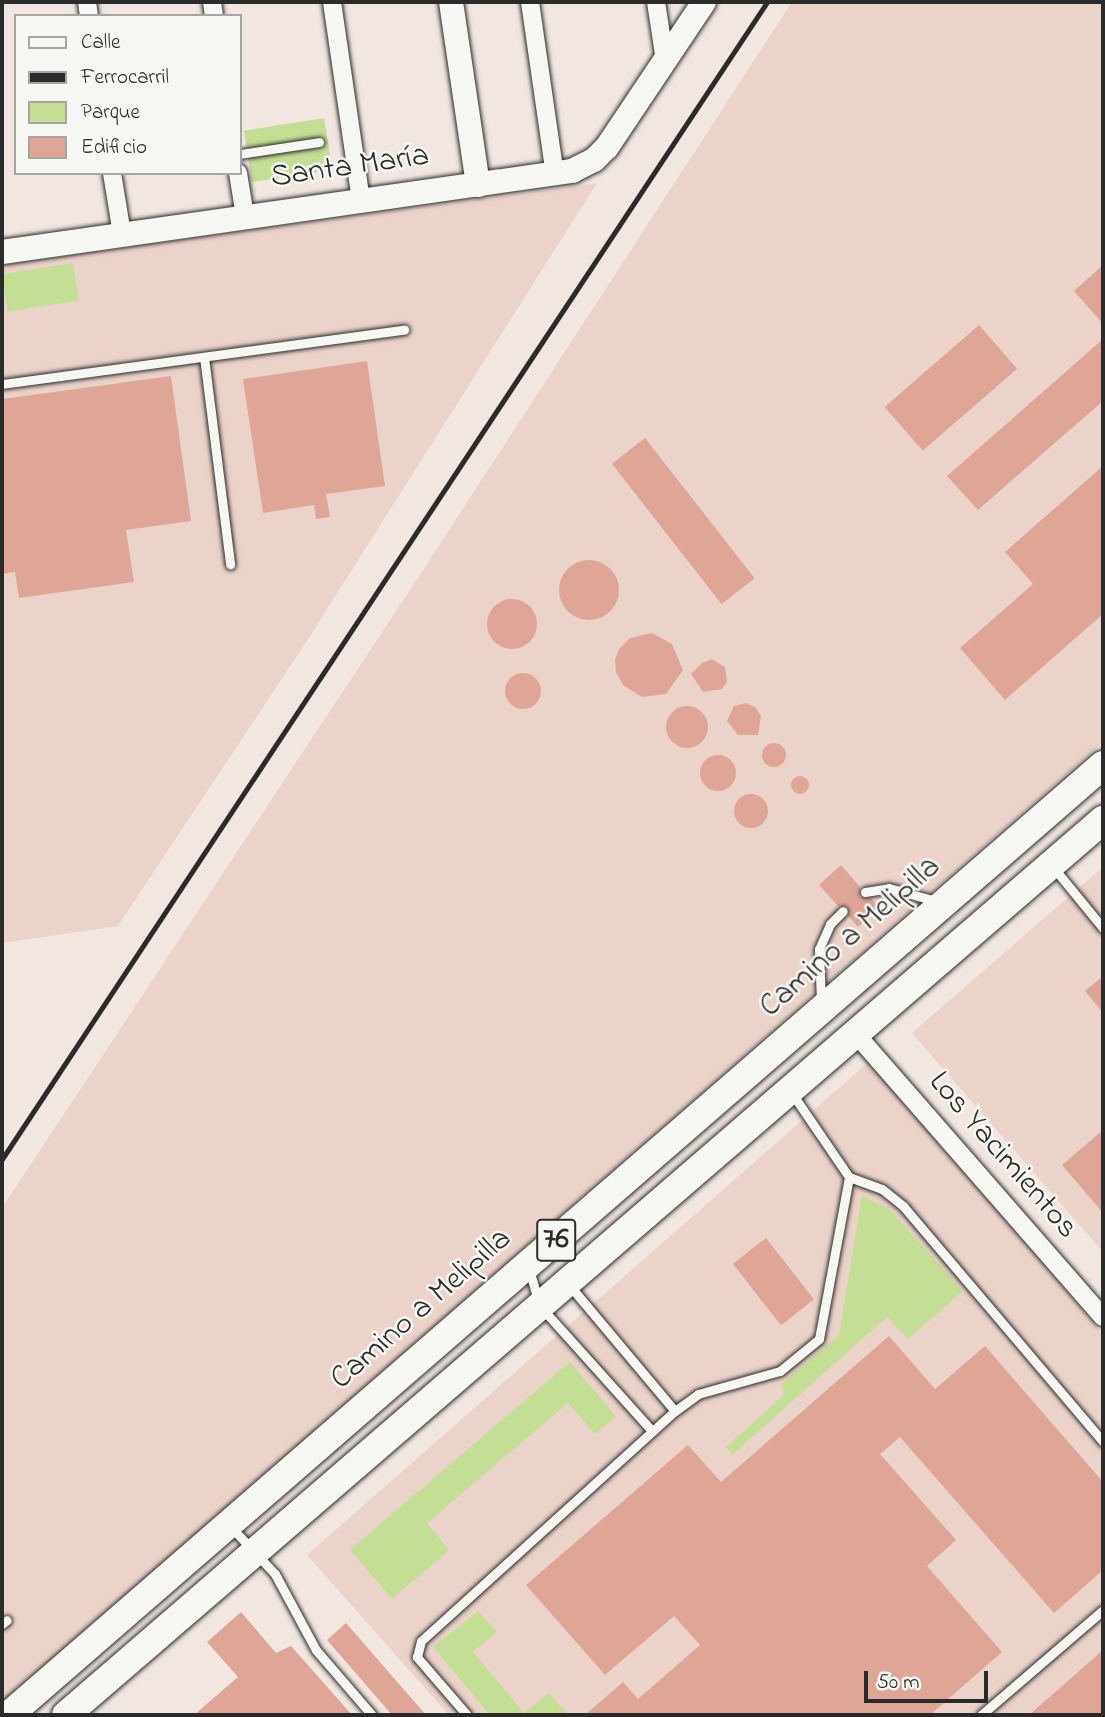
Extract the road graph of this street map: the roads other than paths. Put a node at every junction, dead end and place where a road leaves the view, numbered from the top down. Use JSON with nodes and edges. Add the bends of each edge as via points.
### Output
{"nodes":[{"id":1,"x":332,"y":2,"type":"edge"},
{"id":2,"x":451,"y":2,"type":"edge"},
{"id":3,"x":530,"y":2,"type":"edge"},
{"id":4,"x":656,"y":2,"type":"edge"},
{"id":5,"x":704,"y":2,"type":"edge"},
{"id":6,"x":665,"y":61,"type":"junction"},
{"id":7,"x":319,"y":142,"type":"dead end"},
{"id":8,"x":242,"y":154,"type":"edge"},
{"id":9,"x":112,"y":175,"type":"edge"},
{"id":10,"x":238,"y":175,"type":"edge"},
{"id":11,"x":555,"y":175,"type":"junction"},
{"id":12,"x":478,"y":185,"type":"junction"},
{"id":13,"x":360,"y":200,"type":"junction"},
{"id":14,"x":244,"y":216,"type":"junction"},
{"id":15,"x":122,"y":234,"type":"junction"},
{"id":16,"x":2,"y":250,"type":"edge"},
{"id":17,"x":404,"y":330,"type":"dead end"},
{"id":18,"x":204,"y":357,"type":"junction"},
{"id":19,"x":2,"y":384,"type":"edge"},
{"id":20,"x":230,"y":564,"type":"dead end"},
{"id":21,"x":1103,"y":765,"type":"edge"},
{"id":22,"x":1103,"y":820,"type":"edge"},
{"id":23,"x":1051,"y":865,"type":"junction"},
{"id":24,"x":865,"y":892,"type":"dead end"},
{"id":25,"x":945,"y":904,"type":"junction"},
{"id":26,"x":844,"y":912,"type":"dead end"},
{"id":27,"x":1103,"y":928,"type":"edge"},
{"id":28,"x":822,"y":1010,"type":"junction"},
{"id":29,"x":855,"y":1034,"type":"junction"},
{"id":30,"x":789,"y":1090,"type":"junction"},
{"id":31,"x":849,"y":1177,"type":"junction"},
{"id":32,"x":528,"y":1264,"type":"junction"},
{"id":33,"x":567,"y":1282,"type":"junction"},
{"id":34,"x":539,"y":1305,"type":"junction"},
{"id":35,"x":1103,"y":1317,"type":"edge"},
{"id":36,"x":675,"y":1411,"type":"junction"},
{"id":37,"x":651,"y":1430,"type":"junction"},
{"id":38,"x":1103,"y":1442,"type":"edge"},
{"id":39,"x":228,"y":1524,"type":"junction"},
{"id":40,"x":256,"y":1551,"type":"junction"},
{"id":41,"x":1103,"y":1611,"type":"edge"},
{"id":42,"x":5,"y":1714,"type":"edge"},
{"id":43,"x":66,"y":1715,"type":"edge"},
{"id":44,"x":372,"y":1715,"type":"edge"},
{"id":45,"x":467,"y":1715,"type":"edge"},
{"id":46,"x":981,"y":1715,"type":"edge"}],
"edges":[{"from":1,"to":13,"type":"street"},
{"from":2,"to":12,"type":"street"},
{"from":3,"to":11,"type":"street"},
{"from":4,"to":6,"type":"street"},
{"from":5,"to":6,"type":"street","name":"Santa María"},
{"from":6,"to":11,"type":"street","name":"Santa María","via":[[607,148],[582,166]]},
{"from":7,"to":8,"type":"lane"},
{"from":9,"to":15,"type":"street"},
{"from":10,"to":14,"type":"street"},
{"from":11,"to":12,"type":"street","name":"Santa María"},
{"from":12,"to":13,"type":"street","name":"Santa María"},
{"from":13,"to":14,"type":"street","name":"Santa María"},
{"from":14,"to":15,"type":"street","name":"Santa María"},
{"from":15,"to":16,"type":"street","name":"Santa María"},
{"from":17,"to":18,"type":"lane"},
{"from":18,"to":19,"type":"lane"},
{"from":18,"to":20,"type":"lane"},
{"from":21,"to":25,"type":"main road","name":"Camino a Melipilla","number":"76"},
{"from":22,"to":23,"type":"main road","number":"76"},
{"from":23,"to":27,"type":"lane"},
{"from":23,"to":29,"type":"main road","number":"76"},
{"from":24,"to":25,"type":"lane","via":[[889,888]]},
{"from":25,"to":28,"type":"main road","name":"Camino a Melipilla","number":"76"},
{"from":26,"to":28,"type":"lane","via":[[830,924],[819,949]]},
{"from":28,"to":32,"type":"main road","name":"Camino a Melipilla","number":"76"},
{"from":29,"to":30,"type":"main road","number":"76"},
{"from":29,"to":35,"type":"street","name":"Los Yacimientos"},
{"from":30,"to":31,"type":"lane"},
{"from":30,"to":33,"type":"main road","number":"76"},
{"from":31,"to":36,"type":"lane","via":[[819,1339],[780,1371],[698,1394]]},
{"from":31,"to":38,"type":"lane","via":[[882,1189],[904,1207]]},
{"from":32,"to":34,"type":"lane"},
{"from":32,"to":39,"type":"main road","name":"Camino a Melipilla","number":"76"},
{"from":33,"to":34,"type":"main road","number":"76"},
{"from":33,"to":36,"type":"lane"},
{"from":34,"to":37,"type":"lane"},
{"from":34,"to":40,"type":"main road","number":"76"},
{"from":36,"to":37,"type":"lane"},
{"from":37,"to":45,"type":"lane","via":[[421,1641],[417,1657]]},
{"from":39,"to":40,"type":"lane"},
{"from":39,"to":42,"type":"main road","name":"Camino a Melipilla","number":"76"},
{"from":40,"to":43,"type":"main road","number":"76"},
{"from":40,"to":44,"type":"lane","via":[[275,1574],[316,1650]]},
{"from":41,"to":46,"type":"lane"}]}
